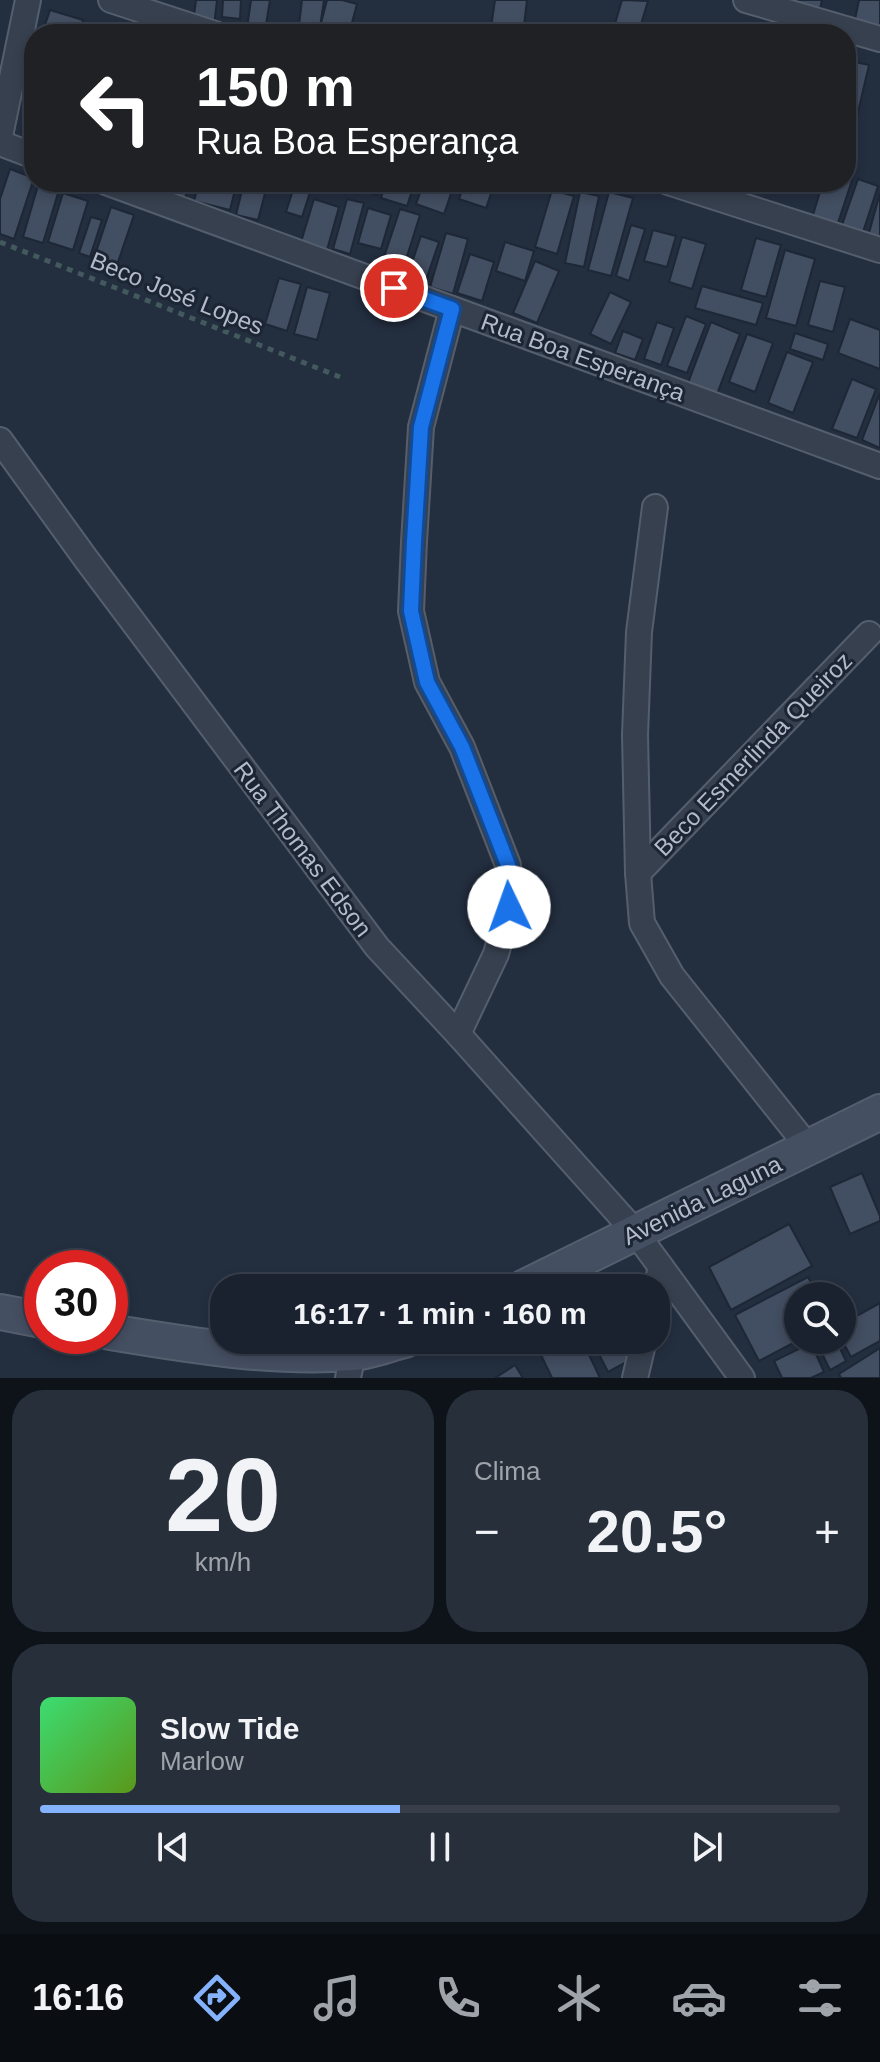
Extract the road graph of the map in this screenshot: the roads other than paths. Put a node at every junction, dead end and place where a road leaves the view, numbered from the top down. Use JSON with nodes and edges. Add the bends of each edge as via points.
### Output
{"nodes":[{"id":1,"x":28,"y":0,"type":"edge"},
{"id":2,"x":111,"y":0,"type":"edge"},
{"id":3,"x":746,"y":0,"type":"edge"},
{"id":4,"x":184,"y":24,"type":"edge"},
{"id":5,"x":828,"y":24,"type":"edge"},
{"id":6,"x":856,"y":32,"type":"edge"},
{"id":7,"x":880,"y":39,"type":"edge"},
{"id":8,"x":4,"y":103,"type":"edge"},
{"id":9,"x":0,"y":136,"type":"edge"},
{"id":10,"x":0,"y":143,"type":"edge"},
{"id":11,"x":24,"y":152,"type":"edge"},
{"id":12,"x":133,"y":192,"type":"edge"},
{"id":13,"x":699,"y":192,"type":"edge"},
{"id":14,"x":880,"y":250,"type":"edge"},
{"id":15,"x":452,"y":309,"type":"junction"},
{"id":16,"x":0,"y":440,"type":"edge"},
{"id":17,"x":880,"y":466,"type":"edge"},
{"id":18,"x":655,"y":507,"type":"dead end"},
{"id":19,"x":869,"y":634,"type":"dead end"},
{"id":20,"x":638,"y":873,"type":"junction"},
{"id":21,"x":458,"y":1034,"type":"junction"},
{"id":22,"x":880,"y":1112,"type":"edge"},
{"id":23,"x":809,"y":1148,"type":"junction"},
{"id":24,"x":636,"y":1233,"type":"junction"},
{"id":25,"x":552,"y":1274,"type":"edge"},
{"id":26,"x":656,"y":1274,"type":"edge"},
{"id":27,"x":670,"y":1292,"type":"edge"},
{"id":28,"x":0,"y":1312,"type":"edge"},
{"id":29,"x":24,"y":1317,"type":"edge"},
{"id":30,"x":128,"y":1335,"type":"edge"},
{"id":31,"x":376,"y":1354,"type":"edge"},
{"id":32,"x":641,"y":1354,"type":"edge"},
{"id":33,"x":351,"y":1366,"type":"edge"},
{"id":34,"x":635,"y":1378,"type":"edge"},
{"id":35,"x":742,"y":1378,"type":"edge"}],
"edges":[{"from":1,"to":8,"type":"street"},
{"from":2,"to":4,"type":"street"},
{"from":3,"to":5,"type":"street"},
{"from":6,"to":7,"type":"street"},
{"from":8,"to":9,"type":"street"},
{"from":10,"to":11,"type":"street"},
{"from":12,"to":15,"type":"street","name":"Rua Boa Esperança"},
{"from":13,"to":14,"type":"street"},
{"from":15,"to":17,"type":"street","name":"Rua Boa Esperança"},
{"from":15,"to":21,"type":"street","via":[[421,427],[411,611],[427,682],[462,747],[508,865],[509,907],[496,954]]},
{"from":16,"to":21,"type":"street","name":"Rua Thomas Edson","via":[[377,947]]},
{"from":18,"to":20,"type":"street","name":"Beco Esmerlinda Queiroz","via":[[639,632]]},
{"from":19,"to":20,"type":"street","name":"Beco Esmerlinda Queiroz"},
{"from":20,"to":23,"type":"street","name":"Beco Esmerlinda Queiroz","via":[[642,923],[672,976]]},
{"from":21,"to":24,"type":"street","name":"Rua Thomas Edson"},
{"from":22,"to":23,"type":"main road","name":"Avenida Laguna"},
{"from":23,"to":24,"type":"main road","name":"Avenida Laguna"},
{"from":24,"to":25,"type":"main road","name":"Avenida Laguna"},
{"from":24,"to":26,"type":"street","name":"Rua Thomas Edson"},
{"from":27,"to":35,"type":"street"},
{"from":28,"to":29,"type":"main road"},
{"from":30,"to":33,"type":"main road"},
{"from":31,"to":33,"type":"main road"},
{"from":32,"to":34,"type":"street"}]}
